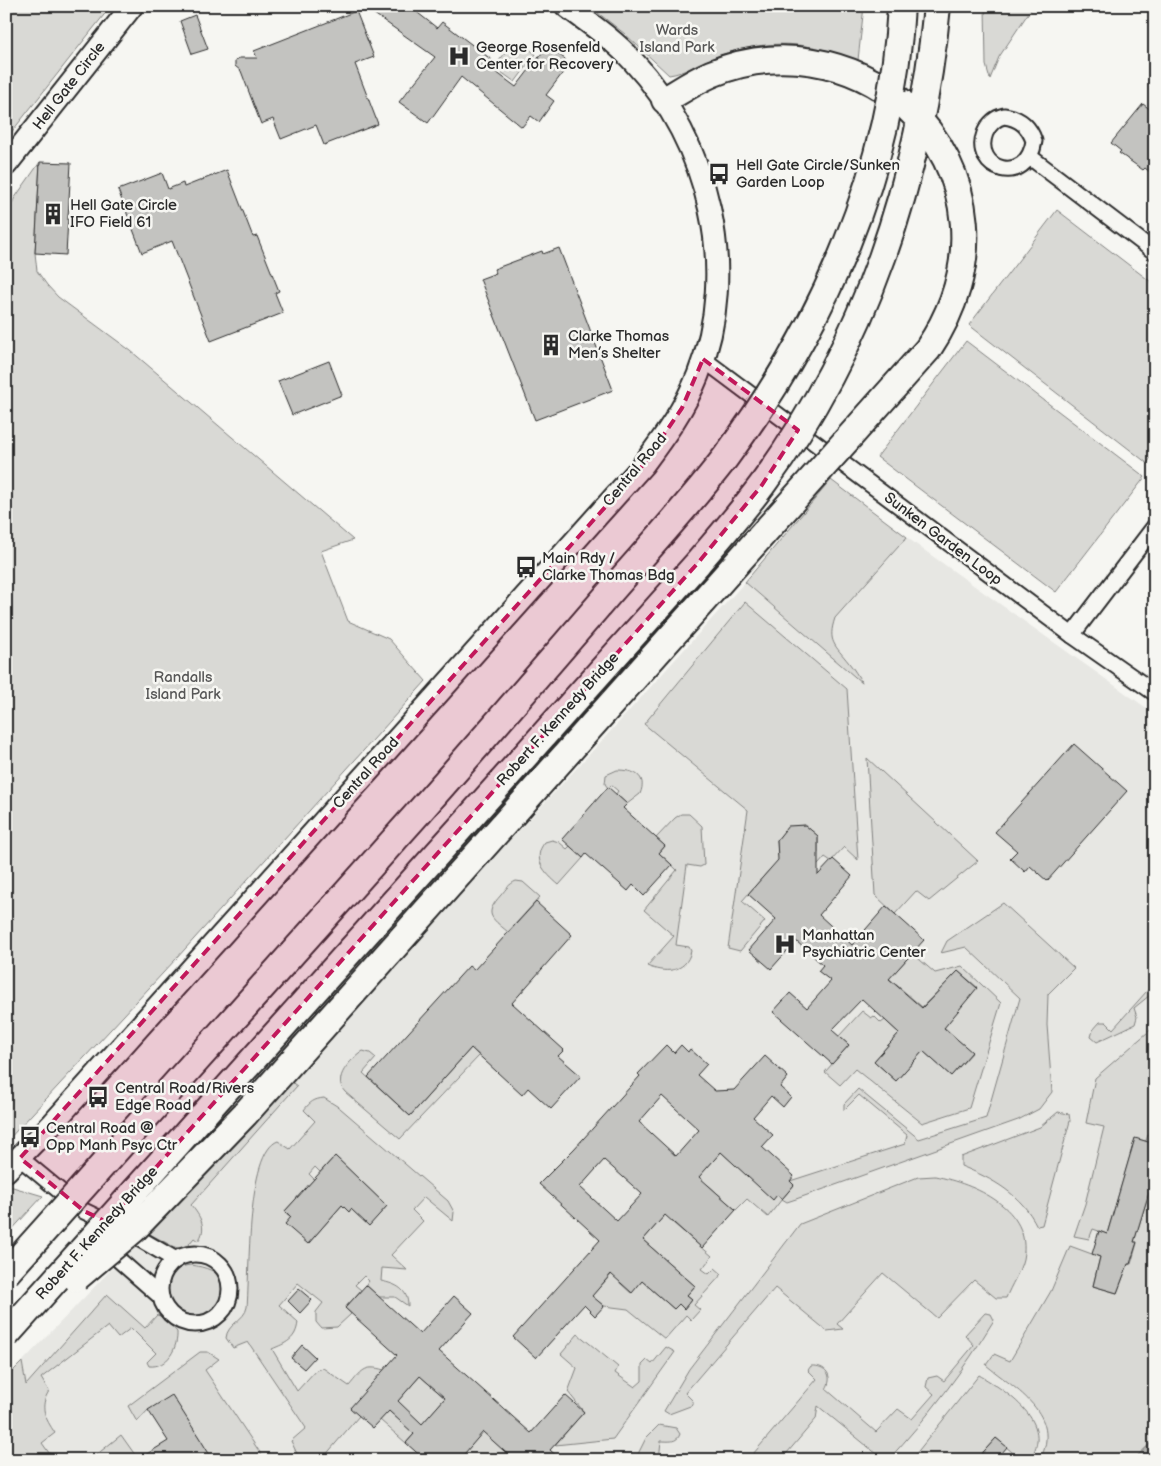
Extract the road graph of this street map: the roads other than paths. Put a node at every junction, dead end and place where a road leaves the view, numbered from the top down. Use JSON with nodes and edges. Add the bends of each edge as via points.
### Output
{"nodes":[{"id":1,"x":132,"y":6,"type":"edge"},
{"id":2,"x":566,"y":6,"type":"edge"},
{"id":3,"x":900,"y":6,"type":"edge"},
{"id":4,"x":937,"y":6,"type":"edge"},
{"id":5,"x":665,"y":100,"type":"junction"},
{"id":6,"x":1030,"y":157,"type":"dead end"},
{"id":7,"x":6,"y":165,"type":"edge"},
{"id":8,"x":1155,"y":252,"type":"edge"},
{"id":9,"x":703,"y":359,"type":"junction"},
{"id":10,"x":1155,"y":526,"type":"edge"},
{"id":11,"x":1072,"y":636,"type":"junction"},
{"id":12,"x":1155,"y":694,"type":"edge"},
{"id":13,"x":13,"y":1165,"type":"edge"},
{"id":14,"x":84,"y":1211,"type":"junction"},
{"id":15,"x":176,"y":1260,"type":"junction"},
{"id":16,"x":6,"y":1273,"type":"edge"},
{"id":17,"x":161,"y":1297,"type":"junction"},
{"id":18,"x":6,"y":1335,"type":"edge"}],
"edges":[{"from":1,"to":7,"type":"street","name":"Hell Gate Circle"},
{"from":2,"to":5,"type":"street","via":[[632,60]]},
{"from":3,"to":16,"type":"highway","bridge":true,"via":[[886,112],[861,209],[824,295],[780,375],[741,434],[698,492],[506,714]]},
{"from":4,"to":18,"type":"highway","name":"Robert F. Kennedy Bridge","bridge":true,"via":[[919,129],[886,248],[827,380],[762,485],[690,571]]},
{"from":5,"to":9,"type":"street","via":[[694,161],[715,235],[716,292]]},
{"from":5,"to":18,"type":"highway","bridge":true,"via":[[702,78],[727,68],[757,61],[794,59],[853,73],[880,86],[905,105],[926,128],[950,168],[960,197],[964,257],[956,297],[944,324],[928,349],[215,1146],[134,1229]]},
{"from":6,"to":8,"type":"street"},
{"from":9,"to":11,"type":"street","name":"Sunken Garden Loop"},
{"from":9,"to":13,"type":"street","name":"Central Road","via":[[680,412],[643,465]]},
{"from":10,"to":11,"type":"street"},
{"from":11,"to":12,"type":"street","name":"Sunken Garden Loop"},
{"from":13,"to":14,"type":"street"},
{"from":14,"to":15,"type":"street"},
{"from":14,"to":17,"type":"street","via":[[110,1252]]},
{"from":15,"to":17,"type":"street","via":[[164,1272],[160,1283]]},
{"from":15,"to":17,"type":"street","via":[[192,1254],[214,1260],[228,1279],[228,1302],[213,1320],[190,1324],[170,1314]]}]}
